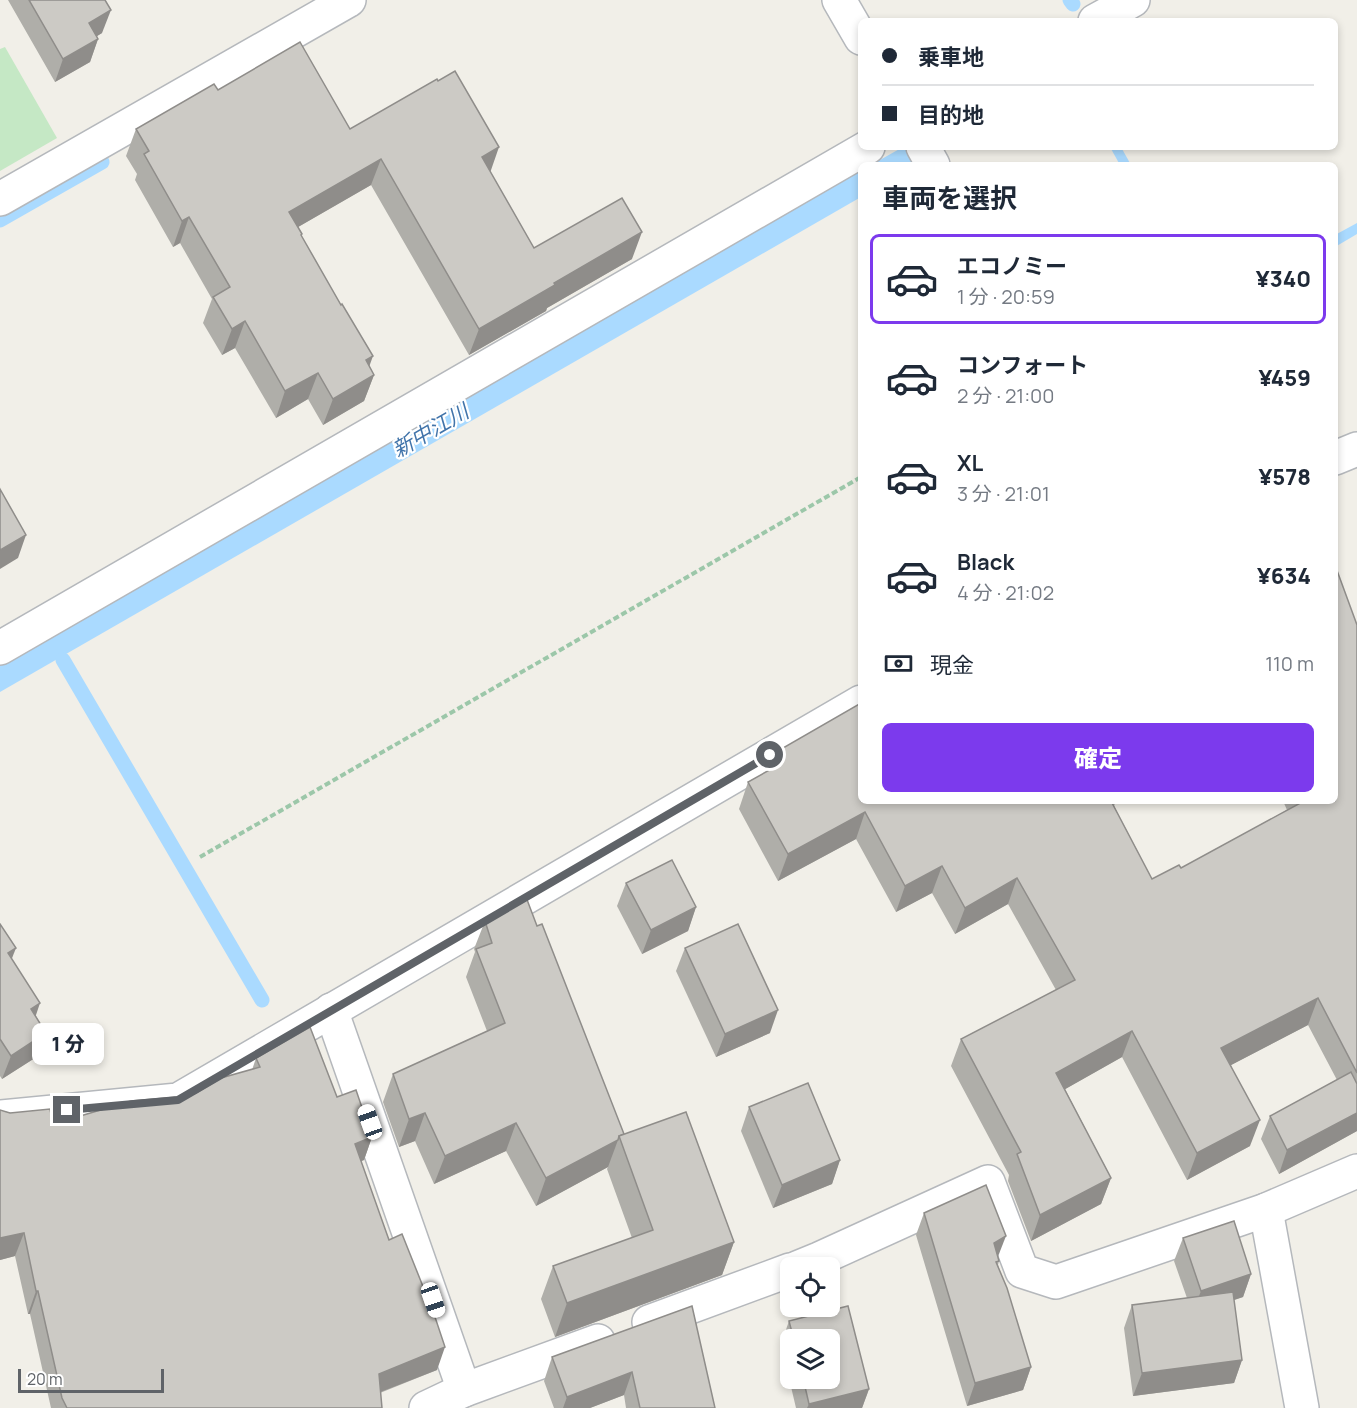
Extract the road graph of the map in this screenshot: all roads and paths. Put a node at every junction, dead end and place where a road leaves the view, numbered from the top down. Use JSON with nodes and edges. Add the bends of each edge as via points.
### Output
{"nodes":[{"id":1,"x":349,"y":0,"type":"edge"},
{"id":2,"x":839,"y":0,"type":"edge"},
{"id":3,"x":1133,"y":0,"type":"edge"},
{"id":4,"x":1100,"y":18,"type":"edge"},
{"id":5,"x":858,"y":33,"type":"edge"},
{"id":6,"x":863,"y":150,"type":"edge"},
{"id":7,"x":0,"y":199,"type":"edge"},
{"id":8,"x":1357,"y":449,"type":"edge"},
{"id":9,"x":1338,"y":457,"type":"edge"},
{"id":10,"x":858,"y":479,"type":"edge"},
{"id":11,"x":0,"y":648,"type":"edge"},
{"id":12,"x":858,"y":704,"type":"edge"},
{"id":13,"x":200,"y":858,"type":"dead end"},
{"id":14,"x":331,"y":1010,"type":"junction"},
{"id":15,"x":0,"y":1117,"type":"edge"},
{"id":16,"x":1357,"y":1171,"type":"edge"},
{"id":17,"x":1266,"y":1210,"type":"junction"},
{"id":18,"x":823,"y":1257,"type":"edge"},
{"id":19,"x":780,"y":1274,"type":"edge"},
{"id":20,"x":464,"y":1390,"type":"junction"},
{"id":21,"x":426,"y":1408,"type":"edge"},
{"id":22,"x":1302,"y":1408,"type":"edge"}],
"edges":[{"from":1,"to":7,"type":"street"},
{"from":2,"to":5,"type":"street"},
{"from":3,"to":4,"type":"street"},
{"from":6,"to":11,"type":"street"},
{"from":8,"to":9,"type":"street"},
{"from":10,"to":13,"type":"path"},
{"from":12,"to":14,"type":"street"},
{"from":14,"to":15,"type":"street","via":[[178,1100]]},
{"from":14,"to":20,"type":"street"},
{"from":16,"to":17,"type":"street"},
{"from":17,"to":18,"type":"street","via":[[1056,1282],[1022,1270],[988,1182]]},
{"from":17,"to":22,"type":"street"},
{"from":19,"to":20,"type":"street"},
{"from":20,"to":21,"type":"street"}]}
